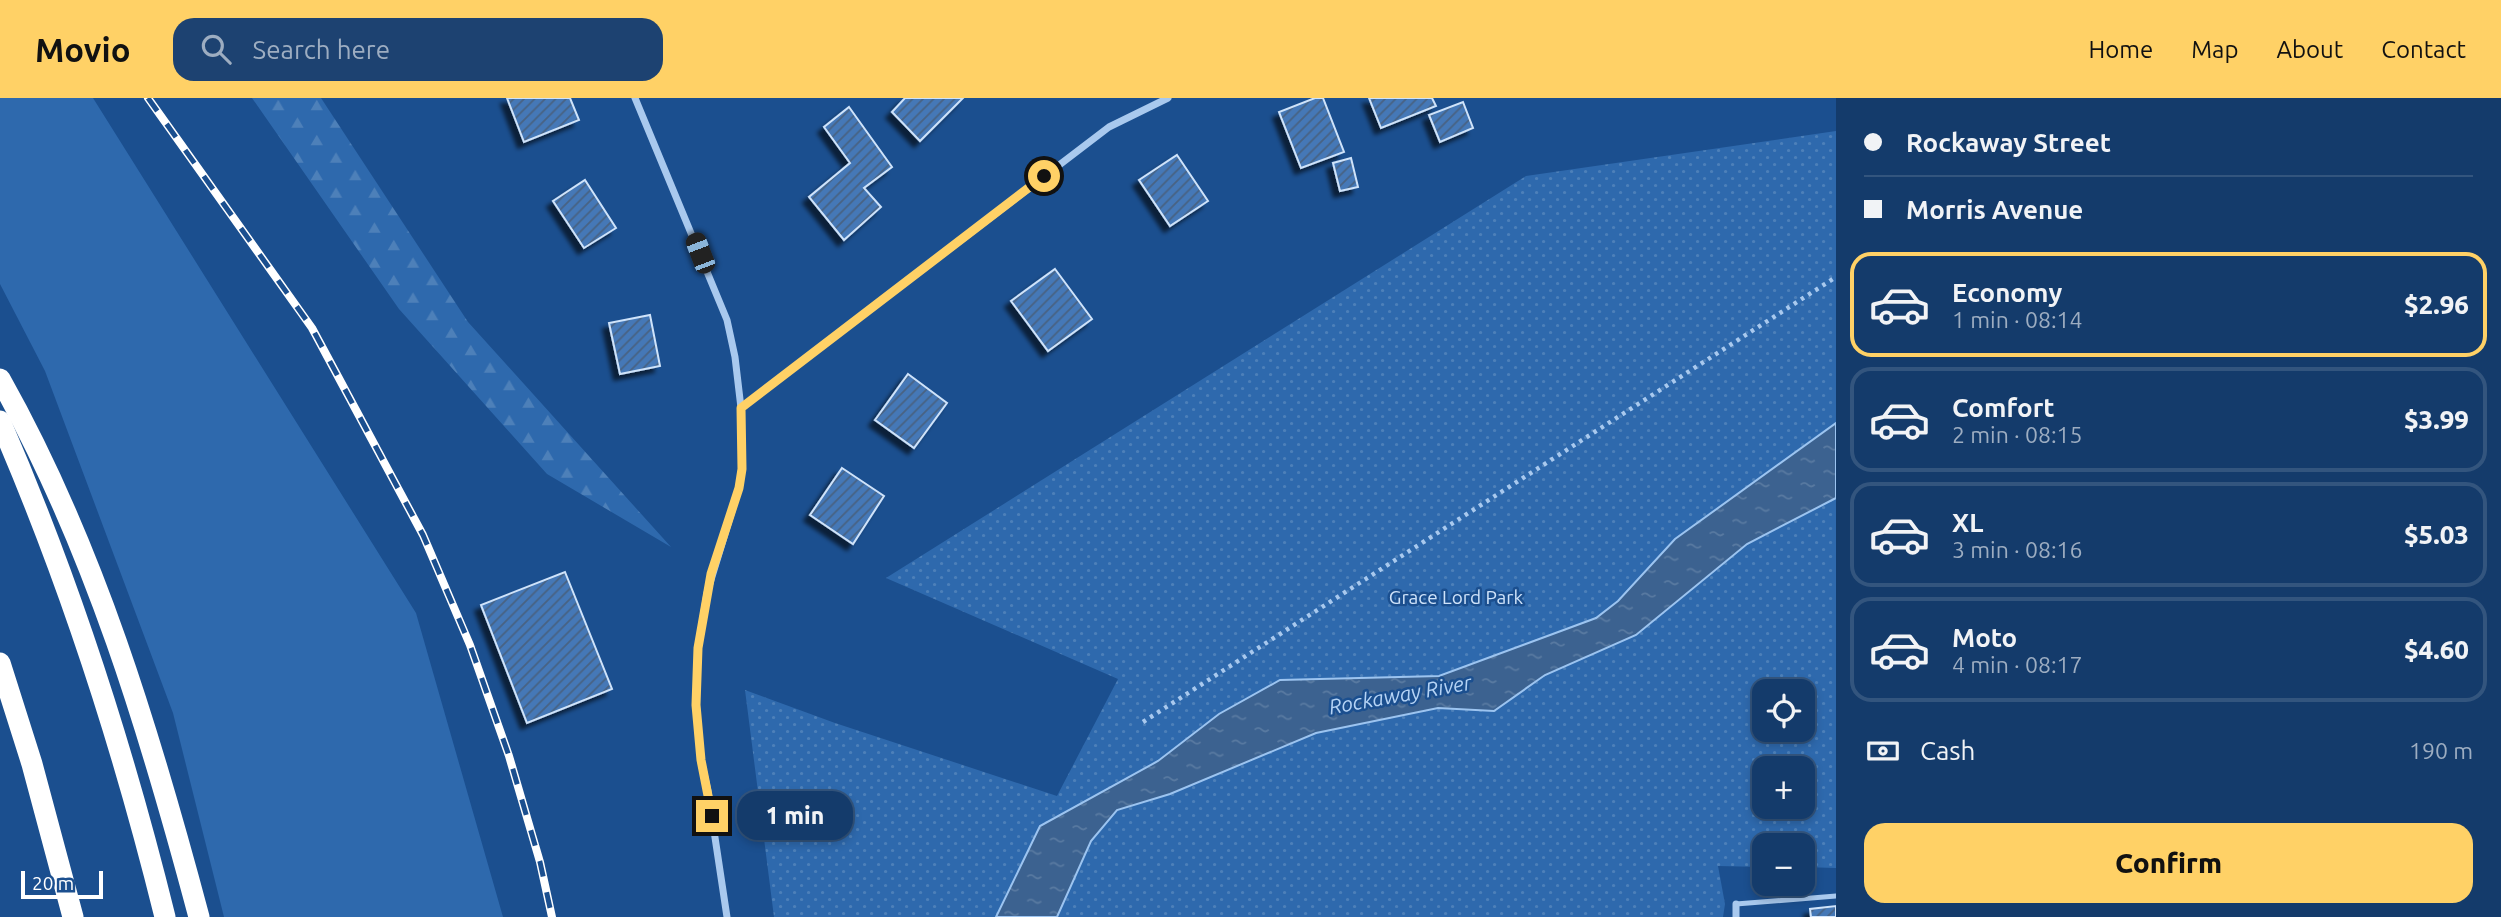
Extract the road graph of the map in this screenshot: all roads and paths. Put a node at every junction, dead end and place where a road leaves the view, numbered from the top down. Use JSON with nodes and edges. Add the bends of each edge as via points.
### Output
{"nodes":[{"id":1,"x":635,"y":98,"type":"edge"},
{"id":2,"x":1168,"y":98,"type":"edge"},
{"id":3,"x":1836,"y":277,"type":"edge"},
{"id":4,"x":0,"y":379,"type":"edge"},
{"id":5,"x":741,"y":408,"type":"junction"},
{"id":6,"x":0,"y":421,"type":"edge"},
{"id":7,"x":0,"y":663,"type":"edge"},
{"id":8,"x":1143,"y":722,"type":"dead end"},
{"id":9,"x":1836,"y":896,"type":"edge"},
{"id":10,"x":1737,"y":904,"type":"joint"},
{"id":11,"x":74,"y":917,"type":"edge"},
{"id":12,"x":165,"y":917,"type":"edge"},
{"id":13,"x":199,"y":917,"type":"edge"},
{"id":14,"x":727,"y":917,"type":"edge"},
{"id":15,"x":1736,"y":917,"type":"edge"}],
"edges":[{"from":1,"to":5,"type":"street","via":[[727,320]]},
{"from":2,"to":5,"type":"street","via":[[1109,127]]},
{"from":3,"to":8,"type":"path"},
{"from":4,"to":13,"type":"highway","via":[[66,515],[112,629]]},
{"from":5,"to":14,"type":"street","via":[[742,469],[707,593],[698,648],[696,705]]},
{"from":6,"to":12,"type":"highway","via":[[85,637]]},
{"from":7,"to":11,"type":"highway"},
{"from":9,"to":10,"type":"lane"},
{"from":10,"to":15,"type":"street"}]}
